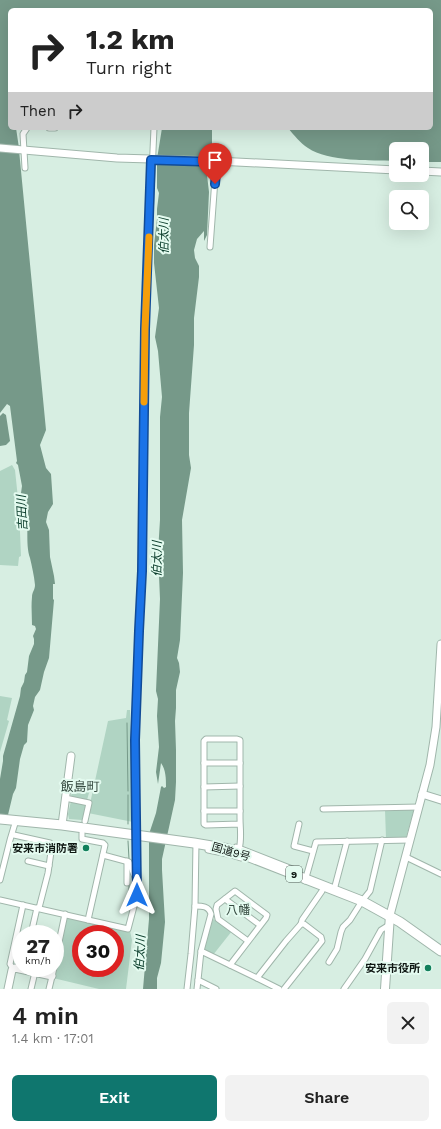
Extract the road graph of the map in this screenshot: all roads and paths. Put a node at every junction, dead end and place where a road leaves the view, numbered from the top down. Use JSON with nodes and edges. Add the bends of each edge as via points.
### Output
{"nodes":[{"id":1,"x":26,"y":130,"type":"edge"},
{"id":2,"x":154,"y":130,"type":"edge"},
{"id":3,"x":0,"y":148,"type":"edge"},
{"id":4,"x":22,"y":149,"type":"junction"},
{"id":5,"x":217,"y":152,"type":"dead end"},
{"id":6,"x":151,"y":160,"type":"junction"},
{"id":7,"x":217,"y":162,"type":"junction"},
{"id":8,"x":25,"y":168,"type":"dead end"},
{"id":9,"x":389,"y":170,"type":"edge"},
{"id":10,"x":429,"y":171,"type":"edge"},
{"id":11,"x":441,"y":172,"type":"edge"},
{"id":12,"x":210,"y":247,"type":"dead end"},
{"id":13,"x":441,"y":644,"type":"edge"},
{"id":14,"x":440,"y":671,"type":"edge"},
{"id":15,"x":439,"y":715,"type":"edge"},
{"id":16,"x":71,"y":756,"type":"dead end"},
{"id":17,"x":204,"y":763,"type":"junction"},
{"id":18,"x":240,"y":763,"type":"junction"},
{"id":19,"x":240,"y":786,"type":"junction"},
{"id":20,"x":204,"y":787,"type":"junction"},
{"id":21,"x":422,"y":794,"type":"junction"},
{"id":22,"x":65,"y":798,"type":"junction"},
{"id":23,"x":441,"y":800,"type":"edge"},
{"id":24,"x":419,"y":807,"type":"junction"},
{"id":25,"x":323,"y":809,"type":"dead end"},
{"id":26,"x":204,"y":811,"type":"junction"},
{"id":27,"x":240,"y":811,"type":"junction"},
{"id":28,"x":0,"y":819,"type":"edge"},
{"id":29,"x":16,"y":820,"type":"junction"},
{"id":30,"x":85,"y":821,"type":"dead end"},
{"id":31,"x":240,"y":824,"type":"junction"},
{"id":32,"x":299,"y":824,"type":"dead end"},
{"id":33,"x":62,"y":825,"type":"junction"},
{"id":34,"x":82,"y":833,"type":"dead end"},
{"id":35,"x":14,"y":835,"type":"dead end"},
{"id":36,"x":137,"y":836,"type":"junction"},
{"id":37,"x":382,"y":840,"type":"junction"},
{"id":38,"x":410,"y":840,"type":"junction"},
{"id":39,"x":347,"y":841,"type":"junction"},
{"id":40,"x":195,"y":844,"type":"junction"},
{"id":41,"x":239,"y":849,"type":"junction"},
{"id":42,"x":313,"y":851,"type":"junction"},
{"id":43,"x":103,"y":855,"type":"junction"},
{"id":44,"x":406,"y":857,"type":"junction"},
{"id":45,"x":28,"y":861,"type":"dead end"},
{"id":46,"x":127,"y":861,"type":"junction"},
{"id":47,"x":49,"y":866,"type":"junction"},
{"id":48,"x":441,"y":874,"type":"edge"},
{"id":49,"x":306,"y":877,"type":"junction"},
{"id":50,"x":0,"y":880,"type":"edge"},
{"id":51,"x":138,"y":881,"type":"junction"},
{"id":52,"x":127,"y":883,"type":"dead end"},
{"id":53,"x":334,"y":890,"type":"junction"},
{"id":54,"x":322,"y":891,"type":"dead end"},
{"id":55,"x":225,"y":899,"type":"junction"},
{"id":56,"x":0,"y":900,"type":"edge"},
{"id":57,"x":362,"y":900,"type":"junction"},
{"id":58,"x":23,"y":905,"type":"junction"},
{"id":59,"x":195,"y":906,"type":"junction"},
{"id":60,"x":38,"y":908,"type":"junction"},
{"id":61,"x":65,"y":914,"type":"junction"},
{"id":62,"x":390,"y":916,"type":"junction"},
{"id":63,"x":88,"y":920,"type":"junction"},
{"id":64,"x":301,"y":924,"type":"junction"},
{"id":65,"x":19,"y":925,"type":"edge"},
{"id":66,"x":33,"y":925,"type":"edge"},
{"id":67,"x":63,"y":925,"type":"edge"},
{"id":68,"x":260,"y":925,"type":"junction"},
{"id":69,"x":388,"y":925,"type":"junction"},
{"id":70,"x":248,"y":941,"type":"junction"},
{"id":71,"x":441,"y":950,"type":"edge"},
{"id":72,"x":201,"y":951,"type":"junction"},
{"id":73,"x":12,"y":955,"type":"edge"},
{"id":74,"x":329,"y":962,"type":"dead end"},
{"id":75,"x":230,"y":965,"type":"junction"},
{"id":76,"x":12,"y":967,"type":"edge"},
{"id":77,"x":12,"y":973,"type":"edge"},
{"id":78,"x":34,"y":977,"type":"edge"},
{"id":79,"x":52,"y":977,"type":"edge"},
{"id":80,"x":257,"y":978,"type":"junction"},
{"id":81,"x":198,"y":980,"type":"junction"},
{"id":82,"x":8,"y":989,"type":"edge"},
{"id":83,"x":31,"y":989,"type":"edge"},
{"id":84,"x":49,"y":989,"type":"edge"},
{"id":85,"x":187,"y":989,"type":"edge"},
{"id":86,"x":197,"y":989,"type":"edge"},
{"id":87,"x":216,"y":989,"type":"edge"},
{"id":88,"x":279,"y":989,"type":"edge"},
{"id":89,"x":284,"y":989,"type":"edge"},
{"id":90,"x":344,"y":989,"type":"edge"},
{"id":91,"x":385,"y":989,"type":"edge"}],
"edges":[{"from":1,"to":4,"type":"street","via":[[23,134]]},
{"from":2,"to":6,"type":"street"},
{"from":3,"to":4,"type":"street"},
{"from":4,"to":6,"type":"street"},
{"from":4,"to":8,"type":"street"},
{"from":5,"to":7,"type":"street"},
{"from":6,"to":7,"type":"street"},
{"from":6,"to":36,"type":"street","via":[[145,329],[142,571],[135,740]]},
{"from":7,"to":9,"type":"street"},
{"from":7,"to":12,"type":"street"},
{"from":10,"to":11,"type":"street"},
{"from":13,"to":14,"type":"street"},
{"from":14,"to":15,"type":"street"},
{"from":15,"to":21,"type":"street"},
{"from":16,"to":22,"type":"street"},
{"from":17,"to":18,"type":"street"},
{"from":17,"to":18,"type":"street","via":[[206,739],[237,738],[240,740]]},
{"from":17,"to":20,"type":"street"},
{"from":18,"to":19,"type":"street"},
{"from":19,"to":20,"type":"street"},
{"from":19,"to":27,"type":"street"},
{"from":20,"to":26,"type":"street"},
{"from":21,"to":23,"type":"street"},
{"from":21,"to":24,"type":"street"},
{"from":22,"to":30,"type":"street","via":[[88,803]]},
{"from":22,"to":33,"type":"street"},
{"from":24,"to":25,"type":"street"},
{"from":24,"to":38,"type":"street"},
{"from":26,"to":27,"type":"street"},
{"from":26,"to":31,"type":"street","via":[[206,825]]},
{"from":27,"to":31,"type":"street"},
{"from":28,"to":29,"type":"highway","name":"国道9号","number":"9"},
{"from":29,"to":33,"type":"highway","name":"国道9号","number":"9"},
{"from":29,"to":50,"type":"street"},
{"from":31,"to":41,"type":"street"},
{"from":32,"to":42,"type":"street","via":[[294,846]]},
{"from":33,"to":36,"type":"highway","name":"国道9号","number":"9"},
{"from":34,"to":43,"type":"street","via":[[82,839],[104,843]]},
{"from":35,"to":47,"type":"street","via":[[51,844]]},
{"from":36,"to":40,"type":"highway","name":"国道9号","number":"9"},
{"from":36,"to":51,"type":"street"},
{"from":37,"to":38,"type":"street"},
{"from":37,"to":39,"type":"street"},
{"from":37,"to":57,"type":"street","via":[[370,890]]},
{"from":38,"to":44,"type":"street"},
{"from":39,"to":42,"type":"street","via":[[316,842]]},
{"from":39,"to":53,"type":"street"},
{"from":40,"to":41,"type":"street","via":[[198,840]]},
{"from":40,"to":49,"type":"highway","name":"国道9号","number":"9","via":[[239,852]]},
{"from":40,"to":49,"type":"street","via":[[237,856],[303,881]]},
{"from":40,"to":59,"type":"street"},
{"from":41,"to":49,"type":"street"},
{"from":42,"to":49,"type":"street"},
{"from":43,"to":46,"type":"street"},
{"from":43,"to":63,"type":"street"},
{"from":44,"to":48,"type":"street"},
{"from":44,"to":62,"type":"street"},
{"from":45,"to":47,"type":"street"},
{"from":46,"to":51,"type":"street"},
{"from":46,"to":52,"type":"street"},
{"from":47,"to":60,"type":"street"},
{"from":49,"to":53,"type":"highway","name":"国道9号","number":"9"},
{"from":51,"to":63,"type":"street","via":[[128,929]]},
{"from":53,"to":57,"type":"highway","name":"国道9号","number":"9"},
{"from":54,"to":64,"type":"street"},
{"from":55,"to":68,"type":"street"},
{"from":55,"to":68,"type":"street","via":[[237,891],[266,914]]},
{"from":55,"to":70,"type":"street","via":[[216,907],[217,918]]},
{"from":56,"to":58,"type":"street"},
{"from":57,"to":62,"type":"highway","name":"国道9号","number":"9"},
{"from":57,"to":74,"type":"street","via":[[350,920],[343,926],[337,949]]},
{"from":58,"to":60,"type":"street"},
{"from":58,"to":65,"type":"street"},
{"from":59,"to":72,"type":"street","via":[[208,908],[211,914]]},
{"from":59,"to":85,"type":"street"},
{"from":60,"to":61,"type":"street"},
{"from":60,"to":66,"type":"street"},
{"from":61,"to":63,"type":"street"},
{"from":61,"to":67,"type":"street"},
{"from":62,"to":69,"type":"main road"},
{"from":62,"to":71,"type":"highway","name":"国道9号","number":"9"},
{"from":64,"to":80,"type":"street"},
{"from":64,"to":89,"type":"street","via":[[321,937],[322,941]]},
{"from":68,"to":70,"type":"street"},
{"from":69,"to":90,"type":"street","via":[[381,930]]},
{"from":69,"to":91,"type":"main road"},
{"from":70,"to":75,"type":"street"},
{"from":72,"to":75,"type":"street"},
{"from":72,"to":81,"type":"street"},
{"from":73,"to":76,"type":"street"},
{"from":75,"to":80,"type":"street"},
{"from":77,"to":82,"type":"street"},
{"from":78,"to":83,"type":"street"},
{"from":79,"to":84,"type":"street"},
{"from":80,"to":88,"type":"street"},
{"from":81,"to":86,"type":"street"},
{"from":81,"to":87,"type":"street"}]}
